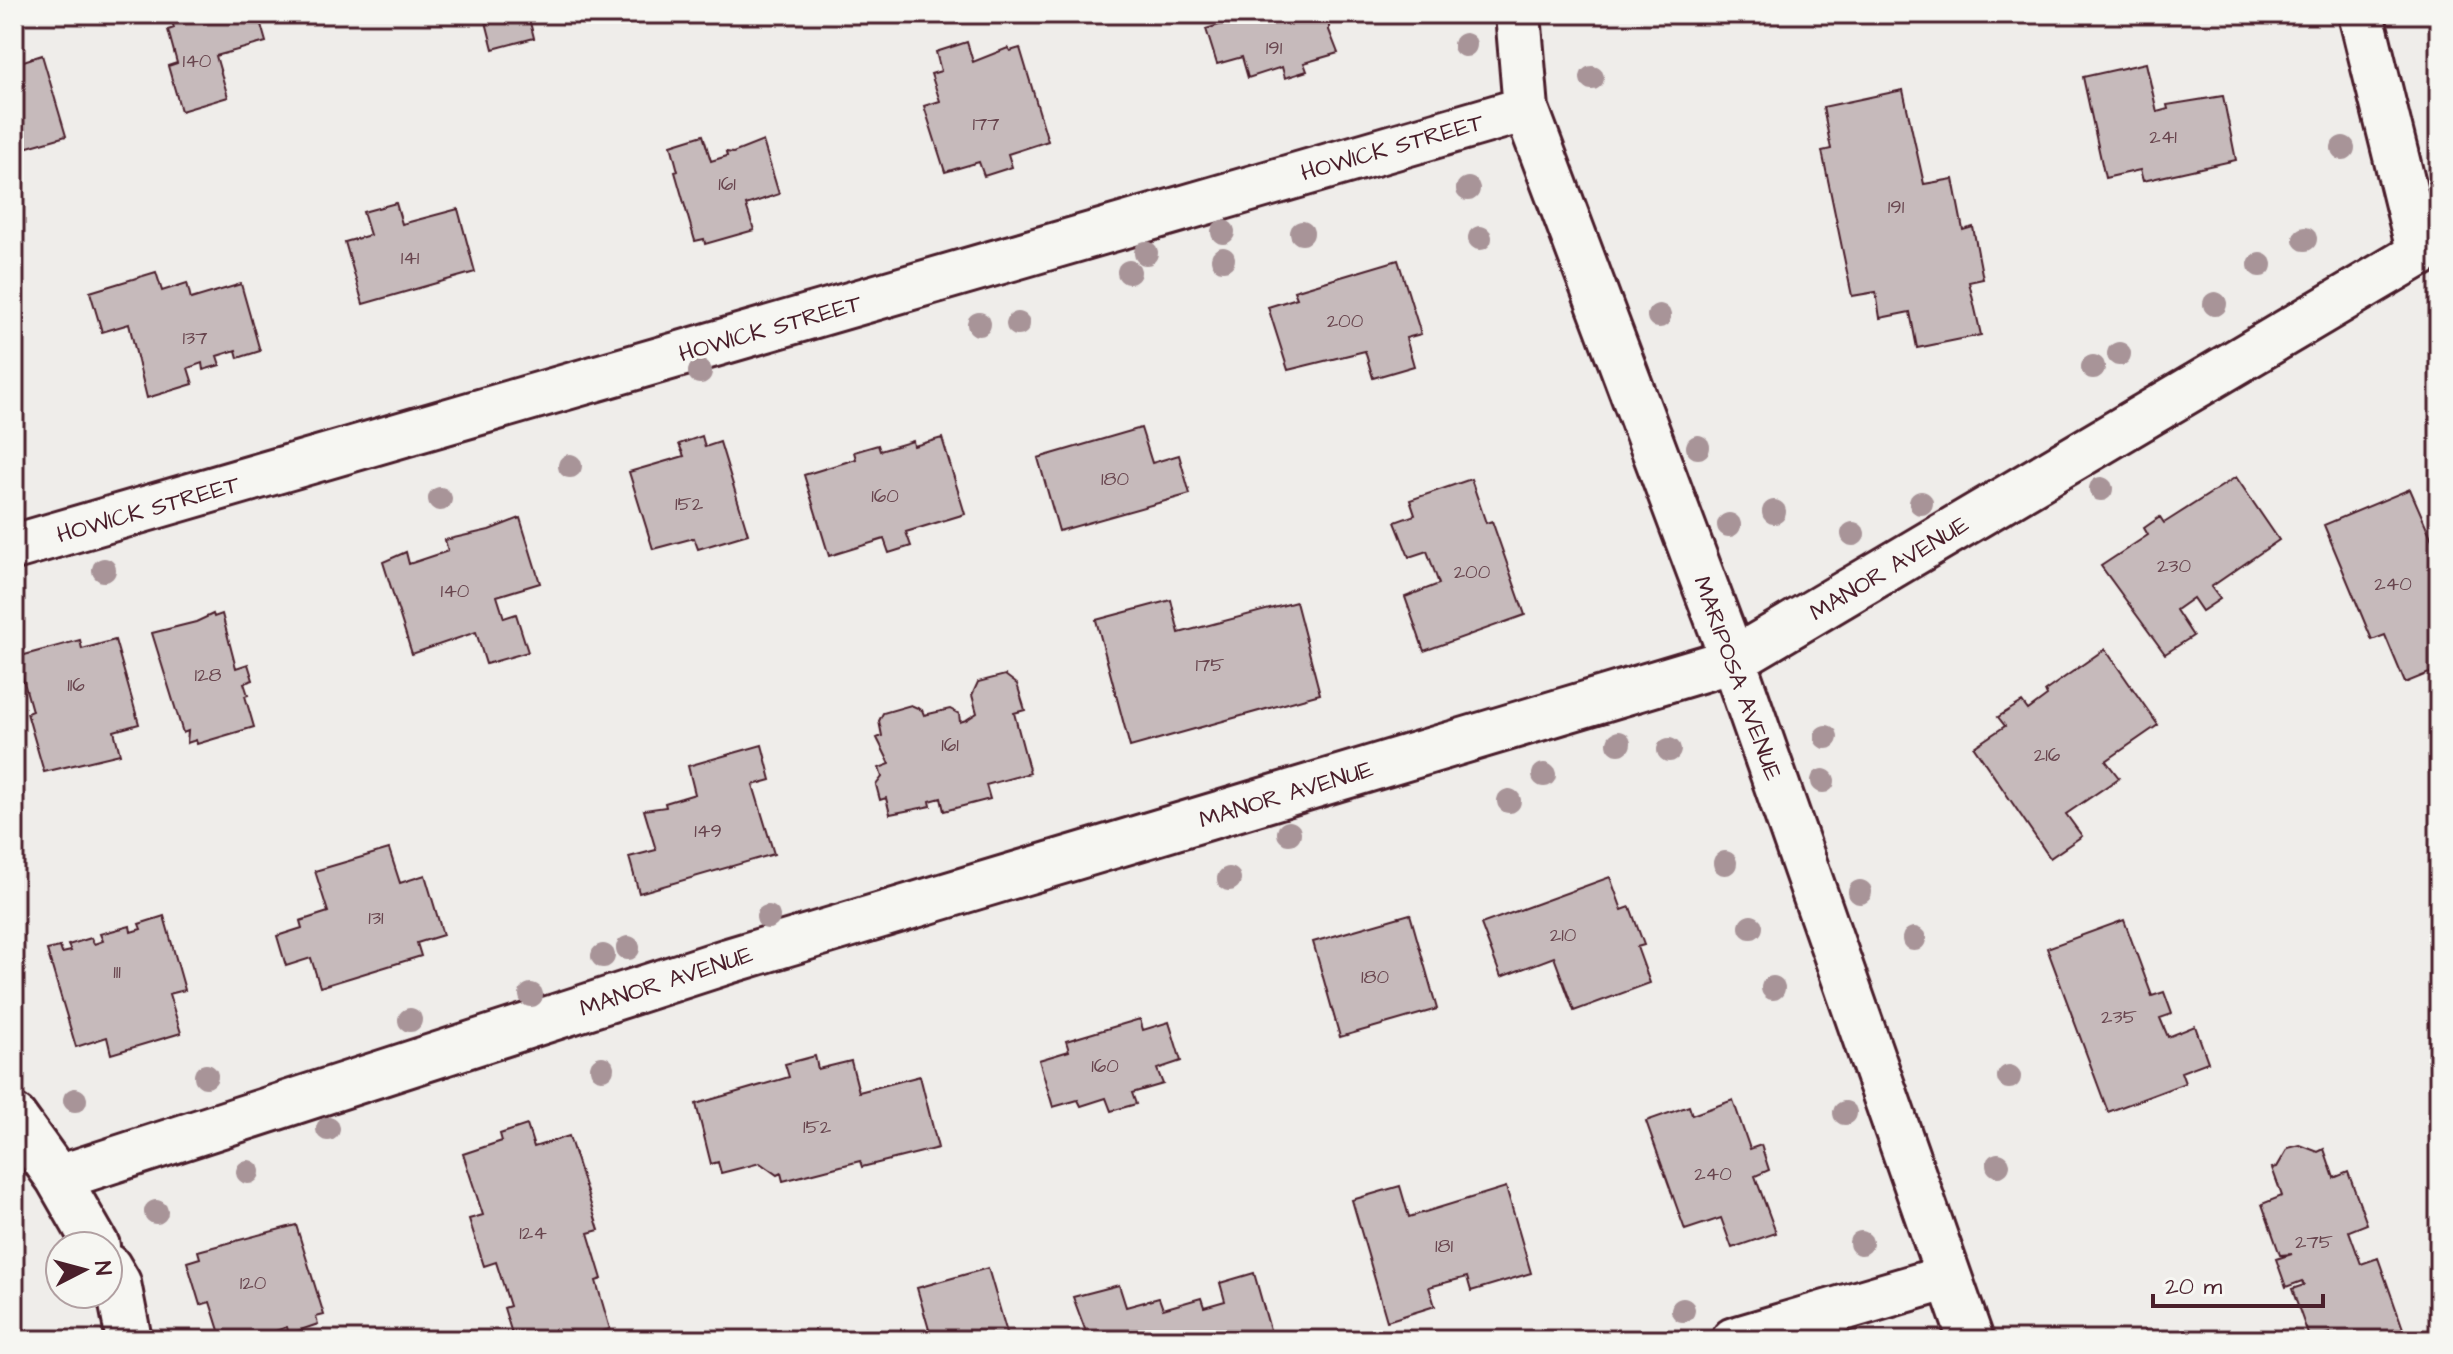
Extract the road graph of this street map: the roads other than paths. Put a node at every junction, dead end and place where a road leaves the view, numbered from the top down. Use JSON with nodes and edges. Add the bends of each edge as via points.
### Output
{"nodes":[{"id":1,"x":1518,"y":14,"type":"edge"},
{"id":2,"x":2361,"y":14,"type":"edge"},
{"id":3,"x":1526,"y":109,"type":"junction"},
{"id":4,"x":2429,"y":248,"type":"edge"},
{"id":5,"x":14,"y":547,"type":"edge"},
{"id":6,"x":1733,"y":660,"type":"junction"},
{"id":7,"x":14,"y":1117,"type":"edge"},
{"id":8,"x":58,"y":1178,"type":"junction"},
{"id":9,"x":88,"y":1230,"type":"edge"},
{"id":10,"x":1949,"y":1277,"type":"junction"},
{"id":11,"x":123,"y":1310,"type":"edge"},
{"id":12,"x":129,"y":1340,"type":"edge"},
{"id":13,"x":1734,"y":1340,"type":"edge"},
{"id":14,"x":1971,"y":1340,"type":"edge"}],
"edges":[{"from":1,"to":3,"type":"street","name":"MARIPOSA AVENUE"},
{"from":2,"to":4,"type":"street"},
{"from":3,"to":5,"type":"street","name":"HOWICK STREET"},
{"from":3,"to":6,"type":"street","name":"MARIPOSA AVENUE"},
{"from":4,"to":6,"type":"street","name":"MANOR AVENUE"},
{"from":6,"to":8,"type":"street","name":"MANOR AVENUE","via":[[728,961]]},
{"from":6,"to":10,"type":"street","name":"MARIPOSA AVENUE"},
{"from":7,"to":8,"type":"street"},
{"from":8,"to":9,"type":"street"},
{"from":10,"to":13,"type":"street"},
{"from":10,"to":14,"type":"street","name":"MARIPOSA AVENUE"},
{"from":11,"to":12,"type":"street"}]}
